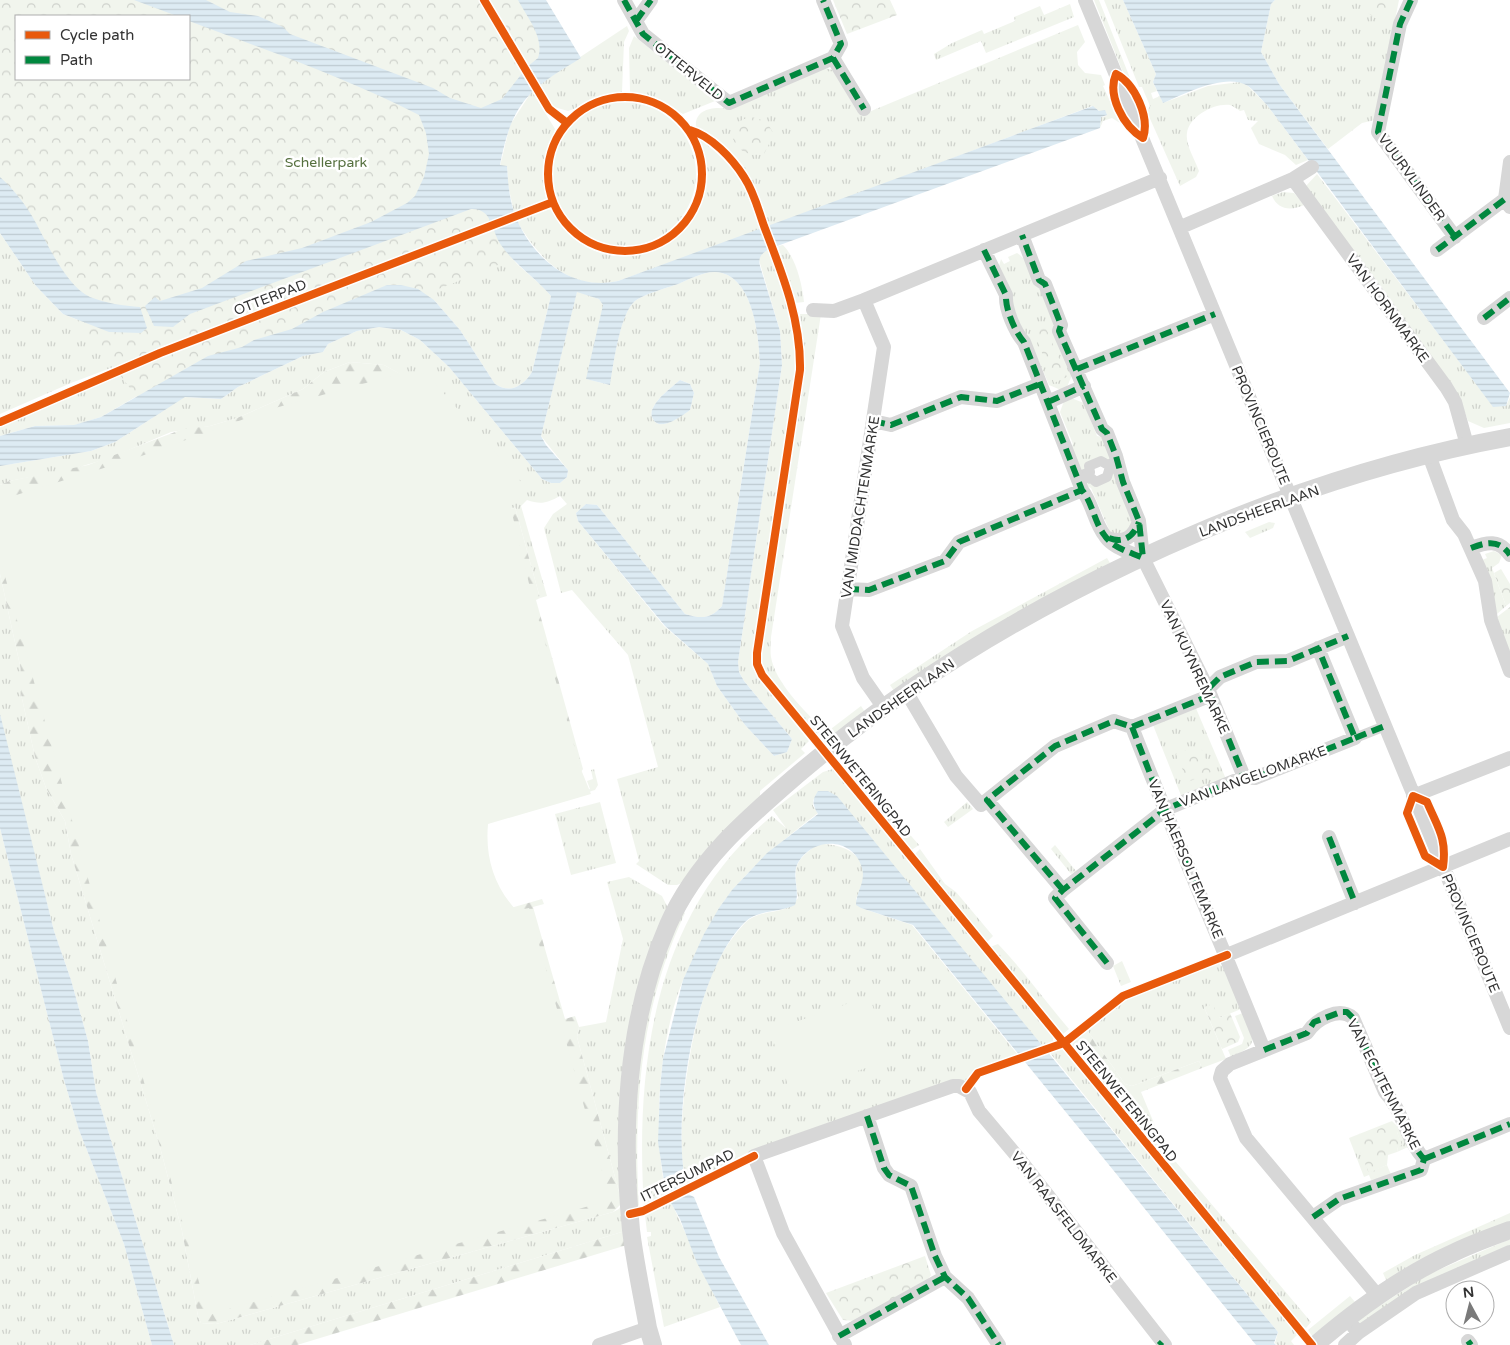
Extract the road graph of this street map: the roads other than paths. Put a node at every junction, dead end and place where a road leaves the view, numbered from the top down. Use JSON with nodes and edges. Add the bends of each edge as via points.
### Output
{"nodes":[{"id":1,"x":624,"y":0,"type":"edge"},
{"id":2,"x":651,"y":0,"type":"edge"},
{"id":3,"x":823,"y":0,"type":"edge"},
{"id":4,"x":1085,"y":0,"type":"edge"},
{"id":5,"x":1411,"y":0,"type":"edge"},
{"id":6,"x":636,"y":21,"type":"junction"},
{"id":7,"x":833,"y":58,"type":"junction"},
{"id":8,"x":864,"y":109,"type":"dead end"},
{"id":9,"x":1510,"y":162,"type":"edge"},
{"id":10,"x":1312,"y":166,"type":"dead end"},
{"id":11,"x":1160,"y":178,"type":"junction"},
{"id":12,"x":1293,"y":179,"type":"junction"},
{"id":13,"x":1507,"y":203,"type":"edge"},
{"id":14,"x":1180,"y":227,"type":"junction"},
{"id":15,"x":1022,"y":235,"type":"junction"},
{"id":16,"x":1455,"y":237,"type":"junction"},
{"id":17,"x":984,"y":250,"type":"junction"},
{"id":18,"x":1437,"y":250,"type":"dead end"},
{"id":19,"x":1510,"y":298,"type":"edge"},
{"id":20,"x":864,"y":300,"type":"junction"},
{"id":21,"x":813,"y":310,"type":"dead end"},
{"id":22,"x":1215,"y":314,"type":"junction"},
{"id":23,"x":1484,"y":318,"type":"dead end"},
{"id":24,"x":1077,"y":369,"type":"junction"},
{"id":25,"x":1040,"y":384,"type":"junction"},
{"id":26,"x":1084,"y":386,"type":"junction"},
{"id":27,"x":1048,"y":402,"type":"junction"},
{"id":28,"x":873,"y":421,"type":"junction"},
{"id":29,"x":1510,"y":437,"type":"edge"},
{"id":30,"x":1467,"y":445,"type":"junction"},
{"id":31,"x":1429,"y":455,"type":"junction"},
{"id":32,"x":1082,"y":490,"type":"junction"},
{"id":33,"x":1291,"y":498,"type":"junction"},
{"id":34,"x":1139,"y":521,"type":"junction"},
{"id":35,"x":1105,"y":536,"type":"junction"},
{"id":36,"x":1471,"y":548,"type":"junction"},
{"id":37,"x":1510,"y":555,"type":"edge"},
{"id":38,"x":1143,"y":558,"type":"junction"},
{"id":39,"x":848,"y":589,"type":"junction"},
{"id":40,"x":1348,"y":636,"type":"junction"},
{"id":41,"x":1318,"y":648,"type":"junction"},
{"id":42,"x":1510,"y":670,"type":"edge"},
{"id":43,"x":1208,"y":689,"type":"junction"},
{"id":44,"x":907,"y":693,"type":"junction"},
{"id":45,"x":884,"y":708,"type":"junction"},
{"id":46,"x":1385,"y":726,"type":"junction"},
{"id":47,"x":1132,"y":727,"type":"junction"},
{"id":48,"x":1355,"y":738,"type":"junction"},
{"id":49,"x":1510,"y":758,"type":"edge"},
{"id":50,"x":1244,"y":777,"type":"junction"},
{"id":51,"x":1414,"y":796,"type":"junction"},
{"id":52,"x":987,"y":800,"type":"junction"},
{"id":53,"x":1166,"y":809,"type":"junction"},
{"id":54,"x":1329,"y":838,"type":"dead end"},
{"id":55,"x":1510,"y":839,"type":"edge"},
{"id":56,"x":1443,"y":867,"type":"junction"},
{"id":57,"x":1063,"y":890,"type":"junction"},
{"id":58,"x":1356,"y":903,"type":"junction"},
{"id":59,"x":1226,"y":955,"type":"junction"},
{"id":60,"x":1107,"y":963,"type":"dead end"},
{"id":61,"x":1510,"y":1028,"type":"edge"},
{"id":62,"x":1264,"y":1050,"type":"junction"},
{"id":63,"x":966,"y":1089,"type":"joint"},
{"id":64,"x":866,"y":1116,"type":"junction"},
{"id":65,"x":1510,"y":1124,"type":"edge"},
{"id":66,"x":1424,"y":1159,"type":"junction"},
{"id":67,"x":1313,"y":1217,"type":"junction"},
{"id":68,"x":1510,"y":1230,"type":"edge"},
{"id":69,"x":1510,"y":1252,"type":"edge"},
{"id":70,"x":945,"y":1277,"type":"junction"},
{"id":71,"x":1378,"y":1296,"type":"junction"},
{"id":72,"x":1347,"y":1318,"type":"junction"},
{"id":73,"x":648,"y":1328,"type":"junction"},
{"id":74,"x":1358,"y":1333,"type":"junction"},
{"id":75,"x":842,"y":1340,"type":"edge"},
{"id":76,"x":1162,"y":1344,"type":"edge"},
{"id":77,"x":600,"y":1345,"type":"edge"},
{"id":78,"x":653,"y":1345,"type":"edge"},
{"id":79,"x":999,"y":1345,"type":"edge"},
{"id":80,"x":1315,"y":1345,"type":"edge"},
{"id":81,"x":1345,"y":1345,"type":"edge"}],
"edges":[{"from":1,"to":6,"type":"street"},
{"from":2,"to":6,"type":"street"},
{"from":3,"to":7,"type":"street","via":[[841,44]]},
{"from":4,"to":11,"type":"street","name":"PROVINCIEROUTE"},
{"from":5,"to":16,"type":"street","name":"VUURVLINDER","via":[[1400,24],[1378,132]]},
{"from":6,"to":7,"type":"street","name":"OTTERVELD","via":[[644,34],[728,103]]},
{"from":7,"to":8,"type":"street"},
{"from":9,"to":13,"type":"street"},
{"from":10,"to":12,"type":"street"},
{"from":11,"to":14,"type":"street","name":"PROVINCIEROUTE"},
{"from":11,"to":15,"type":"street"},
{"from":12,"to":14,"type":"street"},
{"from":12,"to":30,"type":"street","name":"VAN HORNMARKE","via":[[1446,387],[1455,402]]},
{"from":13,"to":16,"type":"street"},
{"from":14,"to":22,"type":"street","name":"PROVINCIEROUTE"},
{"from":15,"to":17,"type":"street"},
{"from":15,"to":24,"type":"street","via":[[1039,280],[1046,284],[1061,325],[1059,331]]},
{"from":16,"to":18,"type":"street"},
{"from":17,"to":20,"type":"street"},
{"from":17,"to":25,"type":"street","via":[[1006,295],[1006,303]]},
{"from":19,"to":23,"type":"street"},
{"from":20,"to":21,"type":"street","via":[[834,311]]},
{"from":20,"to":28,"type":"street","name":"VAN MIDDACHTENMARKE","via":[[884,347]]},
{"from":22,"to":24,"type":"street"},
{"from":22,"to":33,"type":"street","name":"PROVINCIEROUTE"},
{"from":24,"to":26,"type":"street"},
{"from":25,"to":27,"type":"street"},
{"from":25,"to":28,"type":"street","via":[[996,401],[961,397],[892,425]]},
{"from":26,"to":27,"type":"street"},
{"from":26,"to":34,"type":"street","via":[[1102,429],[1107,433]]},
{"from":27,"to":32,"type":"street"},
{"from":28,"to":39,"type":"street","name":"VAN MIDDACHTENMARKE"},
{"from":29,"to":30,"type":"street","name":"LANDSHEERLAAN"},
{"from":30,"to":31,"type":"street","name":"LANDSHEERLAAN"},
{"from":31,"to":33,"type":"street","name":"LANDSHEERLAAN"},
{"from":31,"to":36,"type":"street","via":[[1453,520]]},
{"from":32,"to":35,"type":"street","via":[[1089,498]]},
{"from":32,"to":39,"type":"street","via":[[959,542],[945,561],[870,590]]},
{"from":33,"to":38,"type":"street","name":"LANDSHEERLAAN"},
{"from":33,"to":40,"type":"street","name":"PROVINCIEROUTE"},
{"from":34,"to":35,"type":"street","via":[[1135,533],[1125,540],[1115,541]]},
{"from":34,"to":38,"type":"street"},
{"from":35,"to":38,"type":"street","via":[[1119,548]]},
{"from":36,"to":37,"type":"street","via":[[1485,542],[1496,543]]},
{"from":36,"to":42,"type":"street","via":[[1485,582],[1491,620]]},
{"from":38,"to":43,"type":"street","name":"VAN KUYNREMARKE"},
{"from":38,"to":44,"type":"street","name":"LANDSHEERLAAN","via":[[1040,610]]},
{"from":39,"to":45,"type":"street","name":"VAN MIDDACHTENMARKE","via":[[842,626],[863,678]]},
{"from":40,"to":41,"type":"street"},
{"from":40,"to":46,"type":"street","name":"PROVINCIEROUTE"},
{"from":41,"to":43,"type":"street","via":[[1288,661],[1256,662],[1220,677]]},
{"from":41,"to":48,"type":"street"},
{"from":43,"to":47,"type":"street","via":[[1204,698]]},
{"from":43,"to":50,"type":"street","name":"VAN KUYNREMARKE"},
{"from":44,"to":45,"type":"street","name":"LANDSHEERLAAN"},
{"from":44,"to":52,"type":"street","via":[[956,776],[981,805]]},
{"from":45,"to":73,"type":"street","name":"LANDSHEERLAAN","via":[[825,751],[732,832],[681,899],[661,943],[647,982],[632,1054],[626,1139],[632,1231]]},
{"from":46,"to":48,"type":"street","name":"VAN LANGELOMARKE"},
{"from":46,"to":51,"type":"street","name":"PROVINCIEROUTE"},
{"from":47,"to":52,"type":"street","via":[[1114,721],[1055,746]]},
{"from":47,"to":53,"type":"street","name":"VAN HAERSOLTEMARKE"},
{"from":48,"to":50,"type":"street","name":"VAN LANGELOMARKE","via":[[1255,778]]},
{"from":49,"to":51,"type":"street"},
{"from":50,"to":53,"type":"street","name":"VAN LANGELOMARKE"},
{"from":51,"to":56,"type":"street","name":"PROVINCIEROUTE"},
{"from":52,"to":57,"type":"street"},
{"from":53,"to":57,"type":"street","name":"VAN LANGELOMARKE"},
{"from":53,"to":59,"type":"street","name":"VAN HAERSOLTEMARKE"},
{"from":54,"to":58,"type":"street"},
{"from":55,"to":56,"type":"street"},
{"from":56,"to":58,"type":"street"},
{"from":56,"to":61,"type":"street","name":"PROVINCIEROUTE"},
{"from":57,"to":60,"type":"street","via":[[1055,898]]},
{"from":58,"to":59,"type":"street"},
{"from":59,"to":62,"type":"street","name":"VAN HAERSOLTEMARKE"},
{"from":62,"to":66,"type":"street","name":"VAN ECHTENMARKE","via":[[1307,1032],[1314,1022],[1347,1012],[1353,1018],[1385,1092],[1393,1101],[1416,1151]]},
{"from":62,"to":67,"type":"street","via":[[1230,1064],[1222,1070],[1220,1078],[1246,1138]]},
{"from":63,"to":64,"type":"street","name":"ITTERSUMPAD","via":[[952,1086]]},
{"from":63,"to":76,"type":"street","name":"VAN RAASFELDMARKE","via":[[979,1111],[1021,1160]]},
{"from":64,"to":70,"type":"street","via":[[884,1168],[890,1175],[912,1186]]},
{"from":64,"to":75,"type":"street","name":"ITTERSUMPAD","via":[[754,1156],[783,1233]]},
{"from":65,"to":66,"type":"street","name":"VAN ECHTENMARKE"},
{"from":66,"to":67,"type":"street","name":"VAN ECHTENMARKE","via":[[1421,1170],[1339,1199]]},
{"from":67,"to":71,"type":"street"},
{"from":68,"to":71,"type":"street","via":[[1452,1253]]},
{"from":69,"to":74,"type":"street","via":[[1416,1293]]},
{"from":70,"to":75,"type":"street"},
{"from":70,"to":79,"type":"street","via":[[968,1298]]},
{"from":71,"to":72,"type":"street"},
{"from":72,"to":74,"type":"street"},
{"from":72,"to":80,"type":"street"},
{"from":73,"to":77,"type":"street"},
{"from":73,"to":78,"type":"street","name":"LANDSHEERLAAN"},
{"from":74,"to":81,"type":"street"}]}
